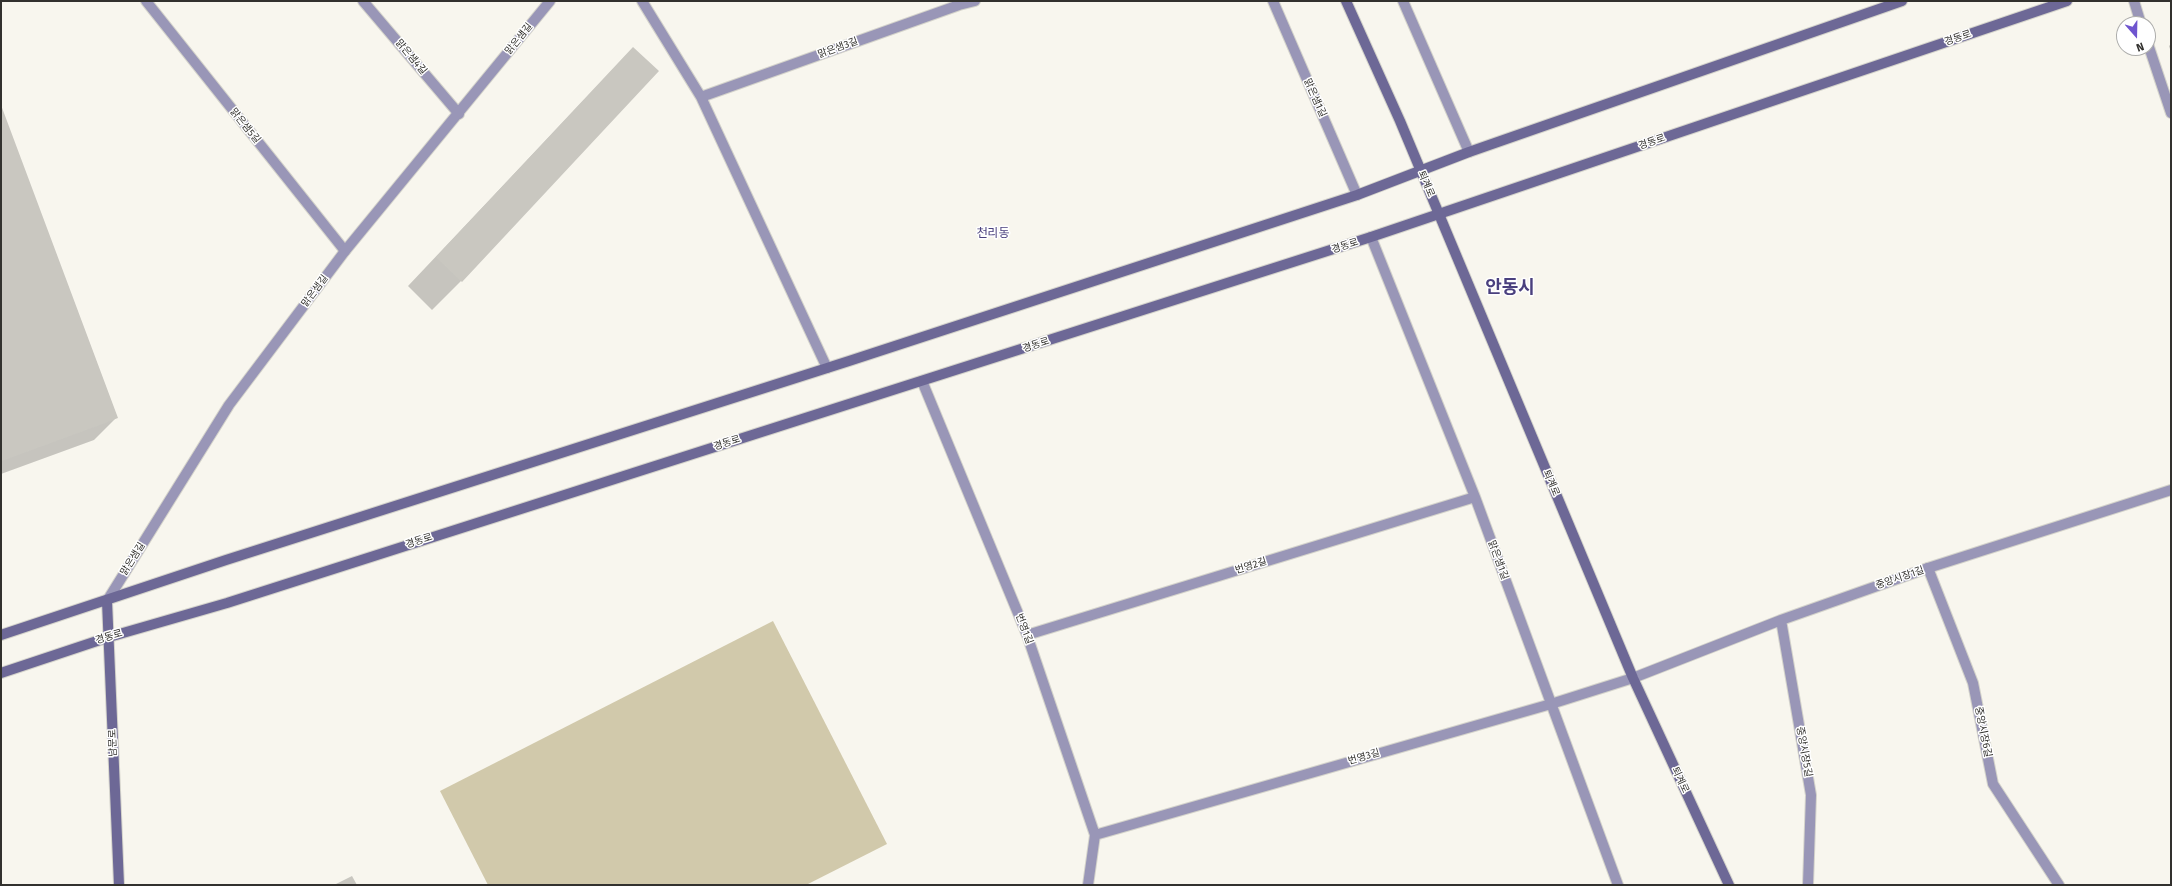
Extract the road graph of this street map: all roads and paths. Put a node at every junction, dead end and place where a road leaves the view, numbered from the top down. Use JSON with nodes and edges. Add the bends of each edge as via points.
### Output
{"nodes":[{"id":1,"x":146,"y":1,"type":"edge"},
{"id":2,"x":363,"y":1,"type":"edge"},
{"id":3,"x":550,"y":1,"type":"edge"},
{"id":4,"x":642,"y":1,"type":"edge"},
{"id":5,"x":975,"y":1,"type":"edge"},
{"id":6,"x":1273,"y":1,"type":"edge"},
{"id":7,"x":1346,"y":1,"type":"edge"},
{"id":8,"x":1403,"y":1,"type":"edge"},
{"id":9,"x":1902,"y":1,"type":"edge"},
{"id":10,"x":2067,"y":1,"type":"edge"},
{"id":11,"x":2134,"y":1,"type":"edge"},
{"id":12,"x":2139,"y":16,"type":"edge"},
{"id":13,"x":2152,"y":56,"type":"edge"},
{"id":14,"x":700,"y":97,"type":"junction"},
{"id":15,"x":2171,"y":113,"type":"edge"},
{"id":16,"x":459,"y":114,"type":"junction"},
{"id":17,"x":1468,"y":152,"type":"junction"},
{"id":18,"x":1421,"y":172,"type":"junction"},
{"id":19,"x":1357,"y":195,"type":"junction"},
{"id":20,"x":1439,"y":214,"type":"junction"},
{"id":21,"x":1371,"y":237,"type":"junction"},
{"id":22,"x":345,"y":251,"type":"junction"},
{"id":23,"x":827,"y":368,"type":"junction"},
{"id":24,"x":922,"y":381,"type":"junction"},
{"id":25,"x":2171,"y":490,"type":"edge"},
{"id":26,"x":1475,"y":497,"type":"junction"},
{"id":27,"x":1928,"y":568,"type":"junction"},
{"id":28,"x":107,"y":601,"type":"junction"},
{"id":29,"x":1781,"y":620,"type":"junction"},
{"id":30,"x":1,"y":635,"type":"edge"},
{"id":31,"x":1026,"y":635,"type":"junction"},
{"id":32,"x":109,"y":637,"type":"junction"},
{"id":33,"x":1,"y":673,"type":"edge"},
{"id":34,"x":1633,"y":678,"type":"junction"},
{"id":35,"x":1551,"y":704,"type":"junction"},
{"id":36,"x":1095,"y":835,"type":"junction"},
{"id":37,"x":118,"y":885,"type":"edge"},
{"id":38,"x":1088,"y":885,"type":"edge"},
{"id":39,"x":1618,"y":885,"type":"edge"},
{"id":40,"x":1729,"y":885,"type":"edge"},
{"id":41,"x":1808,"y":885,"type":"edge"},
{"id":42,"x":2059,"y":885,"type":"edge"}],
"edges":[{"from":1,"to":22,"type":"street","name":"맑은샘5길"},
{"from":2,"to":16,"type":"street","name":"맑은샘4길"},
{"from":3,"to":16,"type":"street","name":"맑은샘길"},
{"from":4,"to":14,"type":"street"},
{"from":5,"to":14,"type":"street","name":"맑은샘3길"},
{"from":6,"to":19,"type":"street","name":"맑은샘1길"},
{"from":7,"to":18,"type":"street","name":"퇴계로"},
{"from":8,"to":17,"type":"street"},
{"from":9,"to":17,"type":"street"},
{"from":10,"to":20,"type":"street","name":"경동로"},
{"from":11,"to":12,"type":"street"},
{"from":13,"to":15,"type":"street"},
{"from":14,"to":23,"type":"street"},
{"from":16,"to":22,"type":"street","name":"맑은샘길"},
{"from":17,"to":18,"type":"street"},
{"from":18,"to":19,"type":"street"},
{"from":18,"to":20,"type":"street","name":"퇴계로"},
{"from":19,"to":23,"type":"street"},
{"from":20,"to":21,"type":"street","name":"경동로"},
{"from":20,"to":34,"type":"street","name":"퇴계로"},
{"from":21,"to":24,"type":"street","name":"경동로"},
{"from":21,"to":26,"type":"street","name":"맑은샘1길"},
{"from":22,"to":28,"type":"street","name":"맑은샘길","via":[[229,405]]},
{"from":23,"to":28,"type":"street","via":[[226,560]]},
{"from":24,"to":31,"type":"street","name":"번영1길"},
{"from":24,"to":32,"type":"street","name":"경동로","via":[[227,602]]},
{"from":25,"to":27,"type":"street","name":"중앙시장1길"},
{"from":26,"to":31,"type":"street","name":"번영2길"},
{"from":26,"to":35,"type":"street","name":"맑은샘1길"},
{"from":27,"to":29,"type":"street","name":"중앙시장1길"},
{"from":27,"to":42,"type":"street","name":"중앙시장6길","via":[[1973,683],[1993,784]]},
{"from":28,"to":30,"type":"street"},
{"from":28,"to":32,"type":"street","name":"남문로"},
{"from":29,"to":34,"type":"street","name":"중앙시장1길"},
{"from":29,"to":41,"type":"street","name":"중앙시장5길","via":[[1811,794]]},
{"from":31,"to":36,"type":"street","name":"번영1길"},
{"from":32,"to":33,"type":"street","name":"경동로"},
{"from":32,"to":37,"type":"street","name":"남문로"},
{"from":34,"to":35,"type":"street","name":"번영3길"},
{"from":34,"to":40,"type":"street","name":"퇴계로"},
{"from":35,"to":36,"type":"street","name":"번영3길"},
{"from":35,"to":39,"type":"street","name":"맑은샘1길"},
{"from":36,"to":38,"type":"street","name":"번영1길"}]}
